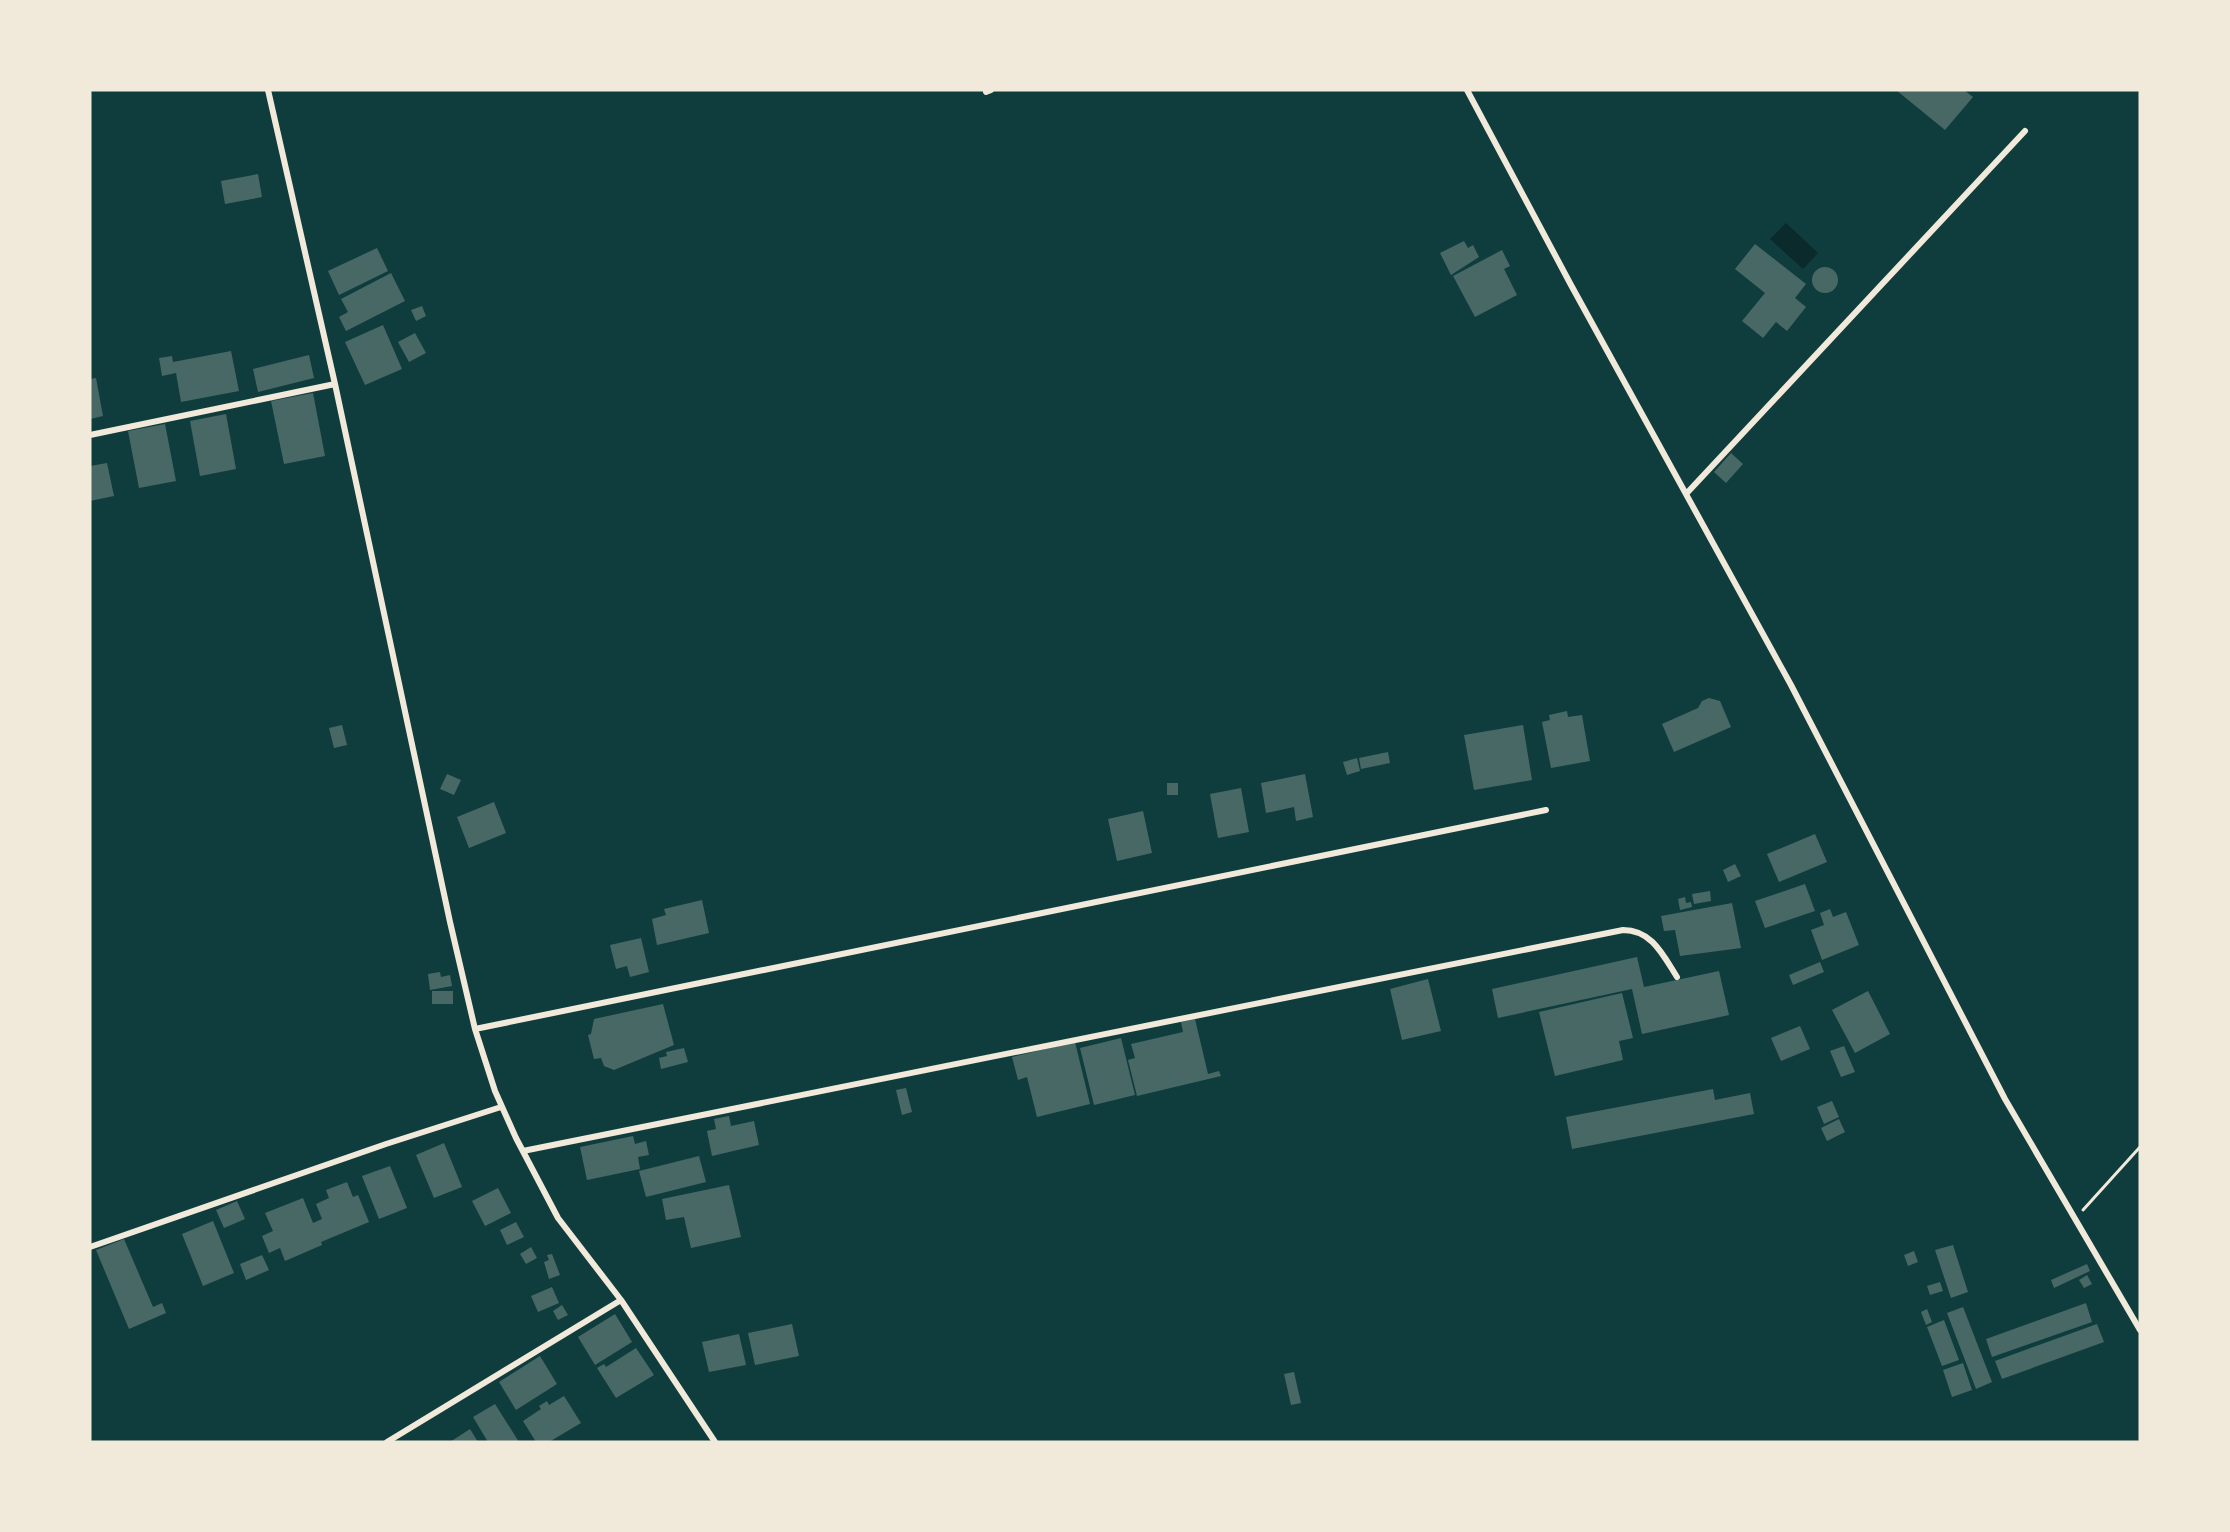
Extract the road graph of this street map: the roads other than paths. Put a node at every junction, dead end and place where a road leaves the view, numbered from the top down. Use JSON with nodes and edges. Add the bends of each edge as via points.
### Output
{"nodes":[{"id":1,"x":268,"y":90,"type":"edge"},
{"id":2,"x":1467,"y":90,"type":"edge"},
{"id":3,"x":2025,"y":131,"type":"dead end"},
{"id":4,"x":335,"y":384,"type":"junction"},
{"id":5,"x":90,"y":435,"type":"edge"},
{"id":6,"x":1686,"y":494,"type":"junction"},
{"id":7,"x":1546,"y":810,"type":"dead end"},
{"id":8,"x":1677,"y":977,"type":"dead end"},
{"id":9,"x":475,"y":1029,"type":"junction"},
{"id":10,"x":501,"y":1107,"type":"junction"},
{"id":11,"x":523,"y":1151,"type":"junction"},
{"id":12,"x":90,"y":1247,"type":"edge"},
{"id":13,"x":621,"y":1300,"type":"junction"},
{"id":14,"x":2140,"y":1330,"type":"edge"},
{"id":15,"x":387,"y":1442,"type":"edge"},
{"id":16,"x":715,"y":1442,"type":"edge"}],
"edges":[{"from":1,"to":4,"type":"street"},
{"from":2,"to":6,"type":"street"},
{"from":3,"to":6,"type":"street"},
{"from":4,"to":5,"type":"street"},
{"from":4,"to":9,"type":"street"},
{"from":6,"to":14,"type":"street","via":[[1791,685],[2006,1099]]},
{"from":7,"to":9,"type":"street"},
{"from":8,"to":11,"type":"street","via":[[1655,943],[1641,933],[1623,930]]},
{"from":9,"to":10,"type":"street"},
{"from":10,"to":11,"type":"street"},
{"from":10,"to":12,"type":"street"},
{"from":11,"to":13,"type":"street","via":[[558,1218]]},
{"from":13,"to":15,"type":"street"},
{"from":13,"to":16,"type":"street"}]}
